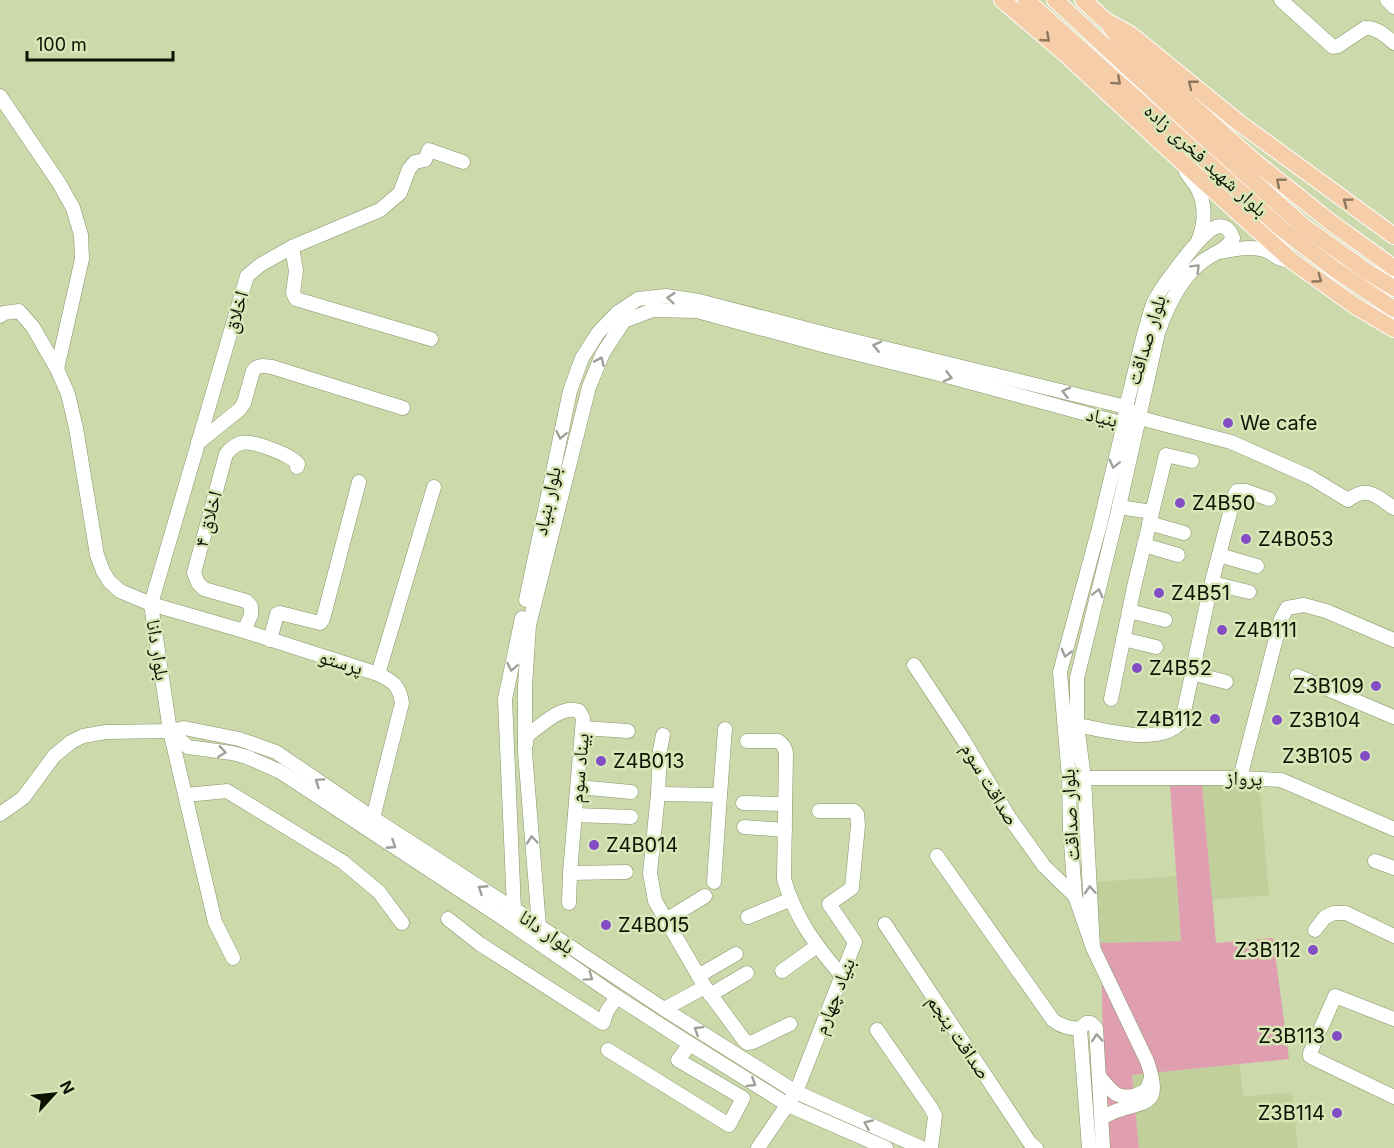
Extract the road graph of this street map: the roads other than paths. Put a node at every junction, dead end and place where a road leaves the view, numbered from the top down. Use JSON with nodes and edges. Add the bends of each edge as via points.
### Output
{"nodes":[{"id":1,"x":1002,"y":0,"type":"edge"},
{"id":2,"x":1026,"y":0,"type":"edge"},
{"id":3,"x":1055,"y":0,"type":"edge"},
{"id":4,"x":1083,"y":0,"type":"edge"},
{"id":5,"x":1281,"y":0,"type":"edge"},
{"id":6,"x":1387,"y":0,"type":"edge"},
{"id":7,"x":1394,"y":7,"type":"edge"},
{"id":8,"x":1106,"y":21,"type":"junction"},
{"id":9,"x":1394,"y":43,"type":"edge"},
{"id":10,"x":0,"y":96,"type":"edge"},
{"id":11,"x":463,"y":162,"type":"dead end"},
{"id":12,"x":1183,"y":163,"type":"junction"},
{"id":13,"x":1394,"y":236,"type":"edge"},
{"id":14,"x":1197,"y":242,"type":"junction"},
{"id":15,"x":292,"y":247,"type":"junction"},
{"id":16,"x":1217,"y":252,"type":"junction"},
{"id":17,"x":1292,"y":261,"type":"junction"},
{"id":18,"x":1394,"y":268,"type":"edge"},
{"id":19,"x":1394,"y":288,"type":"edge"},
{"id":20,"x":1394,"y":309,"type":"edge"},
{"id":21,"x":0,"y":316,"type":"edge"},
{"id":22,"x":1394,"y":329,"type":"edge"},
{"id":23,"x":431,"y":339,"type":"dead end"},
{"id":24,"x":830,"y":341,"type":"junction"},
{"id":25,"x":57,"y":369,"type":"junction"},
{"id":26,"x":1126,"y":407,"type":"junction"},
{"id":27,"x":403,"y":408,"type":"dead end"},
{"id":28,"x":1140,"y":418,"type":"junction"},
{"id":29,"x":1124,"y":424,"type":"junction"},
{"id":30,"x":198,"y":444,"type":"junction"},
{"id":31,"x":1192,"y":461,"type":"dead end"},
{"id":32,"x":297,"y":467,"type":"dead end"},
{"id":33,"x":359,"y":482,"type":"dead end"},
{"id":34,"x":434,"y":486,"type":"dead end"},
{"id":35,"x":1269,"y":499,"type":"dead end"},
{"id":36,"x":1119,"y":507,"type":"junction"},
{"id":37,"x":1394,"y":508,"type":"edge"},
{"id":38,"x":1150,"y":518,"type":"junction"},
{"id":39,"x":1184,"y":533,"type":"dead end"},
{"id":40,"x":1144,"y":545,"type":"junction"},
{"id":41,"x":1178,"y":555,"type":"dead end"},
{"id":42,"x":1219,"y":555,"type":"junction"},
{"id":43,"x":1257,"y":566,"type":"dead end"},
{"id":44,"x":1212,"y":583,"type":"junction"},
{"id":45,"x":1249,"y":592,"type":"dead end"},
{"id":46,"x":151,"y":604,"type":"junction"},
{"id":47,"x":1129,"y":611,"type":"junction"},
{"id":48,"x":1165,"y":620,"type":"dead end"},
{"id":49,"x":244,"y":631,"type":"junction"},
{"id":50,"x":1123,"y":639,"type":"junction"},
{"id":51,"x":270,"y":640,"type":"junction"},
{"id":52,"x":1394,"y":640,"type":"edge"},
{"id":53,"x":1156,"y":647,"type":"dead end"},
{"id":54,"x":914,"y":665,"type":"dead end"},
{"id":55,"x":1192,"y":673,"type":"junction"},
{"id":56,"x":378,"y":674,"type":"junction"},
{"id":57,"x":1297,"y":676,"type":"dead end"},
{"id":58,"x":1226,"y":682,"type":"dead end"},
{"id":59,"x":1110,"y":699,"type":"dead end"},
{"id":60,"x":1394,"y":717,"type":"edge"},
{"id":61,"x":1077,"y":725,"type":"junction"},
{"id":62,"x":583,"y":728,"type":"junction"},
{"id":63,"x":725,"y":729,"type":"dead end"},
{"id":64,"x":170,"y":731,"type":"junction"},
{"id":65,"x":628,"y":731,"type":"dead end"},
{"id":66,"x":663,"y":735,"type":"dead end"},
{"id":67,"x":747,"y":741,"type":"dead end"},
{"id":68,"x":525,"y":752,"type":"junction"},
{"id":69,"x":1069,"y":778,"type":"junction"},
{"id":70,"x":1084,"y":778,"type":"junction"},
{"id":71,"x":1240,"y":778,"type":"junction"},
{"id":72,"x":578,"y":787,"type":"junction"},
{"id":73,"x":632,"y":792,"type":"dead end"},
{"id":74,"x":658,"y":794,"type":"junction"},
{"id":75,"x":186,"y":795,"type":"junction"},
{"id":76,"x":720,"y":795,"type":"junction"},
{"id":77,"x":742,"y":803,"type":"dead end"},
{"id":78,"x":785,"y":804,"type":"junction"},
{"id":79,"x":819,"y":811,"type":"dead end"},
{"id":80,"x":0,"y":814,"type":"edge"},
{"id":81,"x":575,"y":815,"type":"junction"},
{"id":82,"x":631,"y":817,"type":"dead end"},
{"id":83,"x":373,"y":818,"type":"junction"},
{"id":84,"x":744,"y":827,"type":"dead end"},
{"id":85,"x":1394,"y":829,"type":"edge"},
{"id":86,"x":785,"y":830,"type":"junction"},
{"id":87,"x":937,"y":856,"type":"dead end"},
{"id":88,"x":1375,"y":861,"type":"dead end"},
{"id":89,"x":1394,"y":868,"type":"edge"},
{"id":90,"x":626,"y":872,"type":"dead end"},
{"id":91,"x":570,"y":873,"type":"junction"},
{"id":92,"x":714,"y":882,"type":"dead end"},
{"id":93,"x":705,"y":896,"type":"dead end"},
{"id":94,"x":1075,"y":896,"type":"junction"},
{"id":95,"x":789,"y":900,"type":"junction"},
{"id":96,"x":569,"y":903,"type":"dead end"},
{"id":97,"x":512,"y":916,"type":"junction"},
{"id":98,"x":748,"y":917,"type":"dead end"},
{"id":99,"x":448,"y":918,"type":"dead end"},
{"id":100,"x":666,"y":920,"type":"junction"},
{"id":101,"x":402,"y":923,"type":"dead end"},
{"id":102,"x":885,"y":924,"type":"dead end"},
{"id":103,"x":1315,"y":930,"type":"dead end"},
{"id":104,"x":536,"y":933,"type":"junction"},
{"id":105,"x":1394,"y":936,"type":"edge"},
{"id":106,"x":817,"y":946,"type":"junction"},
{"id":107,"x":1093,"y":948,"type":"junction"},
{"id":108,"x":736,"y":954,"type":"dead end"},
{"id":109,"x":234,"y":958,"type":"dead end"},
{"id":110,"x":782,"y":971,"type":"dead end"},
{"id":111,"x":747,"y":973,"type":"dead end"},
{"id":112,"x":842,"y":976,"type":"junction"},
{"id":113,"x":704,"y":986,"type":"junction"},
{"id":114,"x":617,"y":997,"type":"junction"},
{"id":115,"x":664,"y":1008,"type":"junction"},
{"id":116,"x":1394,"y":1019,"type":"edge"},
{"id":117,"x":790,"y":1024,"type":"dead end"},
{"id":118,"x":1080,"y":1029,"type":"junction"},
{"id":119,"x":876,"y":1030,"type":"dead end"},
{"id":120,"x":690,"y":1044,"type":"junction"},
{"id":121,"x":608,"y":1050,"type":"dead end"},
{"id":122,"x":1099,"y":1076,"type":"junction"},
{"id":123,"x":1152,"y":1076,"type":"junction"},
{"id":124,"x":796,"y":1092,"type":"junction"},
{"id":125,"x":1394,"y":1096,"type":"edge"},
{"id":126,"x":788,"y":1105,"type":"junction"},
{"id":127,"x":1102,"y":1118,"type":"junction"},
{"id":128,"x":758,"y":1148,"type":"edge"},
{"id":129,"x":886,"y":1148,"type":"edge"},
{"id":130,"x":922,"y":1148,"type":"edge"},
{"id":131,"x":931,"y":1148,"type":"edge"},
{"id":132,"x":1036,"y":1148,"type":"edge"},
{"id":133,"x":1089,"y":1148,"type":"edge"},
{"id":134,"x":1102,"y":1148,"type":"edge"}],
"edges":[{"from":1,"to":12,"type":"main road","one_way":true},
{"from":2,"to":20,"type":"main road","name":"بلوار شهید فخری زاده","one_way":true,"via":[[1283,230]]},
{"from":3,"to":19,"type":"main road","name":"بلوار شهید فخری زاده","via":[[1302,225]]},
{"from":4,"to":8,"type":"main road"},
{"from":5,"to":9,"type":"street","via":[[1333,47],[1365,28],[1380,32]]},
{"from":6,"to":7,"type":"street"},
{"from":13,"to":8,"type":"main road","one_way":true,"via":[[1238,122],[1130,34]]},
{"from":18,"to":8,"type":"main road","one_way":true,"via":[[1254,160],[1124,45]]},
{"from":10,"to":25,"type":"street","via":[[60,183],[81,235],[82,259]]},
{"from":11,"to":15,"type":"street","name":"اخلاق","via":[[429,150],[425,160],[409,169],[400,193],[380,210]]},
{"from":12,"to":14,"type":"street","via":[[1202,200],[1203,230]]},
{"from":12,"to":17,"type":"main road"},
{"from":14,"to":16,"type":"street","name":"بلوار صداقت","via":[[1213,228],[1226,227],[1233,238]]},
{"from":14,"to":26,"type":"street","name":"بلوار صداقت","via":[[1154,303]]},
{"from":15,"to":23,"type":"street","via":[[296,299]]},
{"from":15,"to":30,"type":"street","name":"اخلاق","via":[[247,276]]},
{"from":16,"to":17,"type":"street","via":[[1253,249]]},
{"from":28,"to":16,"type":"street","name":"بلوار صداقت","one_way":true,"via":[[1166,311],[1187,277]]},
{"from":17,"to":22,"type":"main road","one_way":true},
{"from":21,"to":25,"type":"street","name":"پرستو","via":[[19,311]]},
{"from":26,"to":24,"type":"street","one_way":true},
{"from":24,"to":29,"type":"street","name":"بنیاد","one_way":true},
{"from":68,"to":24,"type":"street","name":"بلوار بنیاد","one_way":true,"via":[[529,625],[589,387],[603,353],[624,321],[653,310],[697,311]]},
{"from":24,"to":97,"type":"street","name":"بلوار بنیاد","one_way":true,"via":[[699,301],[666,296],[638,299],[617,313],[582,358],[570,391],[505,699]]},
{"from":25,"to":46,"type":"street","name":"پرستو","via":[[76,428],[103,571],[120,591]]},
{"from":26,"to":28,"type":"street"},
{"from":26,"to":29,"type":"street","name":"بلوار صداقت"},
{"from":27,"to":30,"type":"street","via":[[263,365],[253,371],[240,409]]},
{"from":28,"to":29,"type":"street","name":"بنیاد"},
{"from":28,"to":36,"type":"street","name":"بلوار صداقت"},
{"from":28,"to":37,"type":"street","name":"بنیاد","via":[[1231,442],[1310,477],[1348,500],[1358,493],[1371,493]]},
{"from":29,"to":69,"type":"street","name":"بلوار صداقت","one_way":true,"via":[[1060,672]]},
{"from":30,"to":46,"type":"street","name":"اخلاق"},
{"from":31,"to":38,"type":"street","via":[[1166,455]]},
{"from":32,"to":49,"type":"street","name":"اخلاق ۴","via":[[294,459],[257,444],[243,442],[226,454],[194,573],[204,589],[246,601],[251,606]]},
{"from":33,"to":51,"type":"street","via":[[323,619],[320,623],[277,614]]},
{"from":34,"to":56,"type":"street"},
{"from":35,"to":42,"type":"street","via":[[1246,491],[1235,494]]},
{"from":36,"to":38,"type":"street"},
{"from":61,"to":36,"type":"street","name":"بلوار صداقت","one_way":true,"via":[[1077,678]]},
{"from":38,"to":39,"type":"street"},
{"from":38,"to":40,"type":"street"},
{"from":40,"to":41,"type":"street"},
{"from":40,"to":47,"type":"street"},
{"from":42,"to":43,"type":"street"},
{"from":42,"to":44,"type":"street"},
{"from":44,"to":45,"type":"street"},
{"from":44,"to":55,"type":"street"},
{"from":46,"to":49,"type":"street","name":"پرستو"},
{"from":46,"to":64,"type":"street","name":"بلوار دانا"},
{"from":47,"to":48,"type":"street"},
{"from":47,"to":50,"type":"street"},
{"from":49,"to":51,"type":"street","name":"پرستو"},
{"from":50,"to":53,"type":"street"},
{"from":50,"to":59,"type":"street"},
{"from":51,"to":56,"type":"street","name":"پرستو"},
{"from":52,"to":71,"type":"street","via":[[1326,611],[1304,605],[1287,608]]},
{"from":54,"to":94,"type":"street","name":"صداقت سوم","via":[[1009,817],[1044,866]]},
{"from":55,"to":58,"type":"street"},
{"from":55,"to":61,"type":"street","via":[[1182,721],[1177,727],[1138,735]]},
{"from":56,"to":83,"type":"street","name":"پرستو","via":[[393,682],[402,703]]},
{"from":57,"to":60,"type":"street"},
{"from":61,"to":70,"type":"street","name":"بلوار صداقت"},
{"from":62,"to":65,"type":"street"},
{"from":62,"to":68,"type":"street","name":"بیناد سوم","via":[[579,711],[561,711],[527,736]]},
{"from":62,"to":72,"type":"street","name":"بیناد سوم"},
{"from":63,"to":76,"type":"street"},
{"from":64,"to":75,"type":"street"},
{"from":64,"to":80,"type":"street","via":[[106,732],[70,742],[54,756],[23,798]]},
{"from":83,"to":64,"type":"street","name":"بلوار دانا","one_way":true,"via":[[276,752],[239,739],[184,728]]},
{"from":64,"to":97,"type":"street","name":"بلوار دانا","one_way":true,"via":[[188,747],[240,755],[279,771]]},
{"from":66,"to":74,"type":"street"},
{"from":67,"to":78,"type":"street","via":[[778,741],[785,747]]},
{"from":104,"to":68,"type":"street","name":"بلوار بنیاد","one_way":true},
{"from":69,"to":70,"type":"street","name":"پرواز"},
{"from":69,"to":94,"type":"street","name":"بلوار صداقت"},
{"from":70,"to":71,"type":"street","name":"پرواز"},
{"from":107,"to":70,"type":"street","name":"بلوار صداقت","one_way":true},
{"from":71,"to":85,"type":"street","name":"پرواز","via":[[1281,780]]},
{"from":72,"to":73,"type":"street"},
{"from":72,"to":81,"type":"street","name":"بیناد سوم"},
{"from":74,"to":76,"type":"street"},
{"from":74,"to":100,"type":"street","via":[[651,873],[655,901]]},
{"from":75,"to":101,"type":"street","via":[[227,791],[343,862],[379,892]]},
{"from":75,"to":109,"type":"street","via":[[215,922]]},
{"from":76,"to":92,"type":"street"},
{"from":77,"to":78,"type":"street"},
{"from":78,"to":86,"type":"street"},
{"from":79,"to":112,"type":"street","name":"بنیاد چهارم","via":[[854,811],[858,819],[852,888],[828,904],[855,942]]},
{"from":81,"to":82,"type":"street"},
{"from":81,"to":91,"type":"street","name":"بیناد سوم"},
{"from":97,"to":83,"type":"street","name":"بلوار دانا","one_way":true},
{"from":84,"to":86,"type":"street"},
{"from":86,"to":95,"type":"street","via":[[784,879]]},
{"from":87,"to":118,"type":"street","via":[[1053,1020]]},
{"from":88,"to":89,"type":"street"},
{"from":90,"to":91,"type":"street"},
{"from":91,"to":96,"type":"street","name":"بیناد سوم"},
{"from":93,"to":100,"type":"street"},
{"from":94,"to":107,"type":"street","name":"بلوار صداقت"},
{"from":95,"to":98,"type":"street"},
{"from":95,"to":106,"type":"street"},
{"from":97,"to":104,"type":"street","name":"بلوار دانا"},
{"from":99,"to":114,"type":"street","via":[[480,944],[603,1023]]},
{"from":100,"to":113,"type":"street"},
{"from":102,"to":132,"type":"street","name":"صداقت پنجم"},
{"from":103,"to":105,"type":"street","via":[[1325,917],[1346,913]]},
{"from":104,"to":114,"type":"street","name":"بلوار دانا","one_way":true},
{"from":104,"to":115,"type":"street","name":"بلوار دانا"},
{"from":106,"to":110,"type":"street"},
{"from":106,"to":112,"type":"street"},
{"from":107,"to":123,"type":"street","name":"بلوار صداقت"},
{"from":108,"to":113,"type":"street"},
{"from":111,"to":113,"type":"street"},
{"from":112,"to":124,"type":"street","name":"بنیاد چهارم"},
{"from":113,"to":115,"type":"street"},
{"from":113,"to":117,"type":"street","via":[[747,1042]]},
{"from":114,"to":120,"type":"street","name":"بلوار دانا"},
{"from":124,"to":115,"type":"street","name":"بلوار دانا","one_way":true},
{"from":116,"to":125,"type":"street","via":[[1335,996],[1310,1053],[1313,1058]]},
{"from":122,"to":118,"type":"street","one_way":true,"via":[[1096,1028],[1086,1023]]},
{"from":118,"to":133,"type":"street"},
{"from":119,"to":131,"type":"street","via":[[935,1116]]},
{"from":120,"to":121,"type":"street","via":[[678,1060],[743,1098],[729,1125]]},
{"from":120,"to":126,"type":"street","name":"بلوار دانا","one_way":true},
{"from":122,"to":123,"type":"street","via":[[1116,1094],[1124,1096],[1143,1092]]},
{"from":122,"to":127,"type":"street"},
{"from":123,"to":127,"type":"street","via":[[1154,1087],[1148,1101]]},
{"from":124,"to":126,"type":"street","name":"بنیاد چهارم"},
{"from":130,"to":124,"type":"street","name":"بلوار دانا","one_way":true},
{"from":126,"to":128,"type":"street","name":"بنیاد چهارم"},
{"from":126,"to":129,"type":"street","name":"بلوار دانا"},
{"from":127,"to":134,"type":"street"}]}
